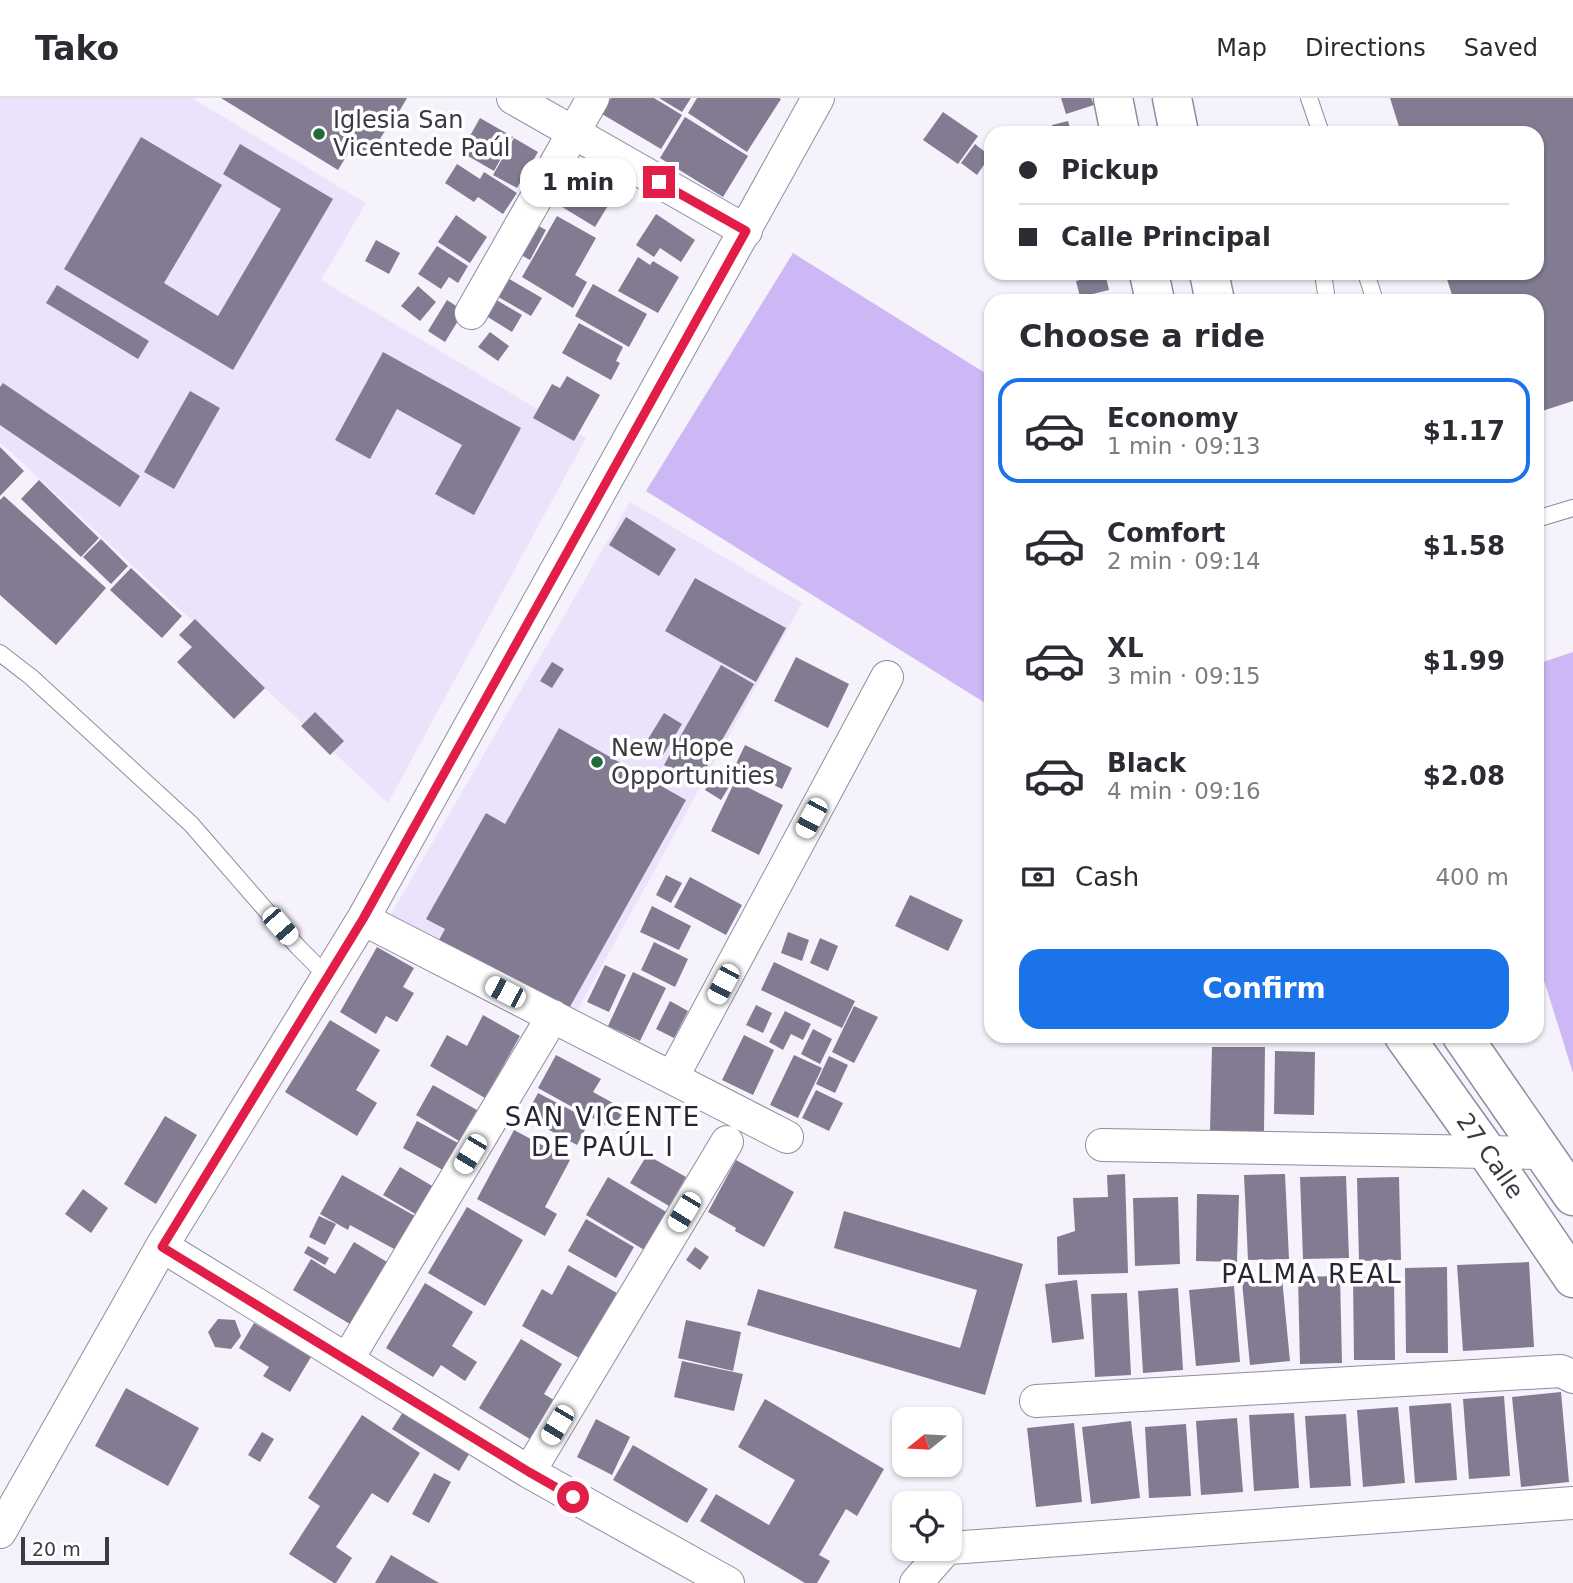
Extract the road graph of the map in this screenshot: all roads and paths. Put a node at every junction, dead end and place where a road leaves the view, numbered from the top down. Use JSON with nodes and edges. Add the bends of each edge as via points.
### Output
{"nodes":[{"id":1,"x":513,"y":98,"type":"edge"},
{"id":2,"x":593,"y":98,"type":"edge"},
{"id":3,"x":818,"y":98,"type":"edge"},
{"id":4,"x":1113,"y":98,"type":"edge"},
{"id":5,"x":1172,"y":98,"type":"edge"},
{"id":6,"x":1309,"y":98,"type":"edge"},
{"id":7,"x":1119,"y":126,"type":"edge"},
{"id":8,"x":1178,"y":126,"type":"edge"},
{"id":9,"x":1319,"y":126,"type":"edge"},
{"id":10,"x":572,"y":133,"type":"junction"},
{"id":11,"x":746,"y":231,"type":"junction"},
{"id":12,"x":471,"y":313,"type":"dead end"},
{"id":13,"x":1573,"y":508,"type":"edge"},
{"id":14,"x":1544,"y":517,"type":"edge"},
{"id":15,"x":0,"y":653,"type":"edge"},
{"id":16,"x":887,"y":677,"type":"dead end"},
{"id":17,"x":363,"y":919,"type":"junction"},
{"id":18,"x":328,"y":977,"type":"junction"},
{"id":19,"x":553,"y":1016,"type":"junction"},
{"id":20,"x":1409,"y":1043,"type":"edge"},
{"id":21,"x":1467,"y":1043,"type":"edge"},
{"id":22,"x":672,"y":1078,"type":"junction"},
{"id":23,"x":787,"y":1137,"type":"dead end"},
{"id":24,"x":727,"y":1142,"type":"dead end"},
{"id":25,"x":1102,"y":1145,"type":"dead end"},
{"id":26,"x":1487,"y":1152,"type":"junction"},
{"id":27,"x":1543,"y":1153,"type":"junction"},
{"id":28,"x":1573,"y":1196,"type":"edge"},
{"id":29,"x":162,"y":1247,"type":"junction"},
{"id":30,"x":1573,"y":1278,"type":"edge"},
{"id":31,"x":347,"y":1360,"type":"junction"},
{"id":32,"x":1573,"y":1377,"type":"edge"},
{"id":33,"x":1037,"y":1401,"type":"dead end"},
{"id":34,"x":529,"y":1472,"type":"junction"},
{"id":35,"x":1573,"y":1503,"type":"edge"},
{"id":36,"x":0,"y":1531,"type":"edge"},
{"id":37,"x":962,"y":1547,"type":"edge"},
{"id":38,"x":936,"y":1561,"type":"edge"},
{"id":39,"x":728,"y":1583,"type":"edge"},
{"id":40,"x":916,"y":1583,"type":"edge"}],
"edges":[{"from":1,"to":10,"type":"street"},
{"from":2,"to":10,"type":"street"},
{"from":3,"to":11,"type":"street"},
{"from":4,"to":7,"type":"street"},
{"from":5,"to":8,"type":"street"},
{"from":6,"to":9,"type":"lane"},
{"from":10,"to":11,"type":"street"},
{"from":10,"to":12,"type":"street"},
{"from":11,"to":17,"type":"street"},
{"from":13,"to":14,"type":"lane"},
{"from":15,"to":18,"type":"lane","via":[[191,824]]},
{"from":16,"to":22,"type":"street"},
{"from":17,"to":18,"type":"street"},
{"from":17,"to":19,"type":"street"},
{"from":18,"to":29,"type":"street"},
{"from":19,"to":22,"type":"street"},
{"from":19,"to":31,"type":"street"},
{"from":20,"to":26,"type":"street","name":"27 Calle"},
{"from":21,"to":27,"type":"street","name":"27 Calle"},
{"from":22,"to":23,"type":"street"},
{"from":24,"to":34,"type":"street"},
{"from":25,"to":26,"type":"street"},
{"from":26,"to":27,"type":"street"},
{"from":26,"to":30,"type":"street","name":"27 Calle"},
{"from":27,"to":28,"type":"street","name":"27 Calle"},
{"from":29,"to":31,"type":"street"},
{"from":29,"to":36,"type":"street"},
{"from":31,"to":34,"type":"street"},
{"from":32,"to":33,"type":"street","via":[[1561,1371]]},
{"from":34,"to":39,"type":"street"},
{"from":35,"to":37,"type":"street"},
{"from":38,"to":40,"type":"street"}]}
